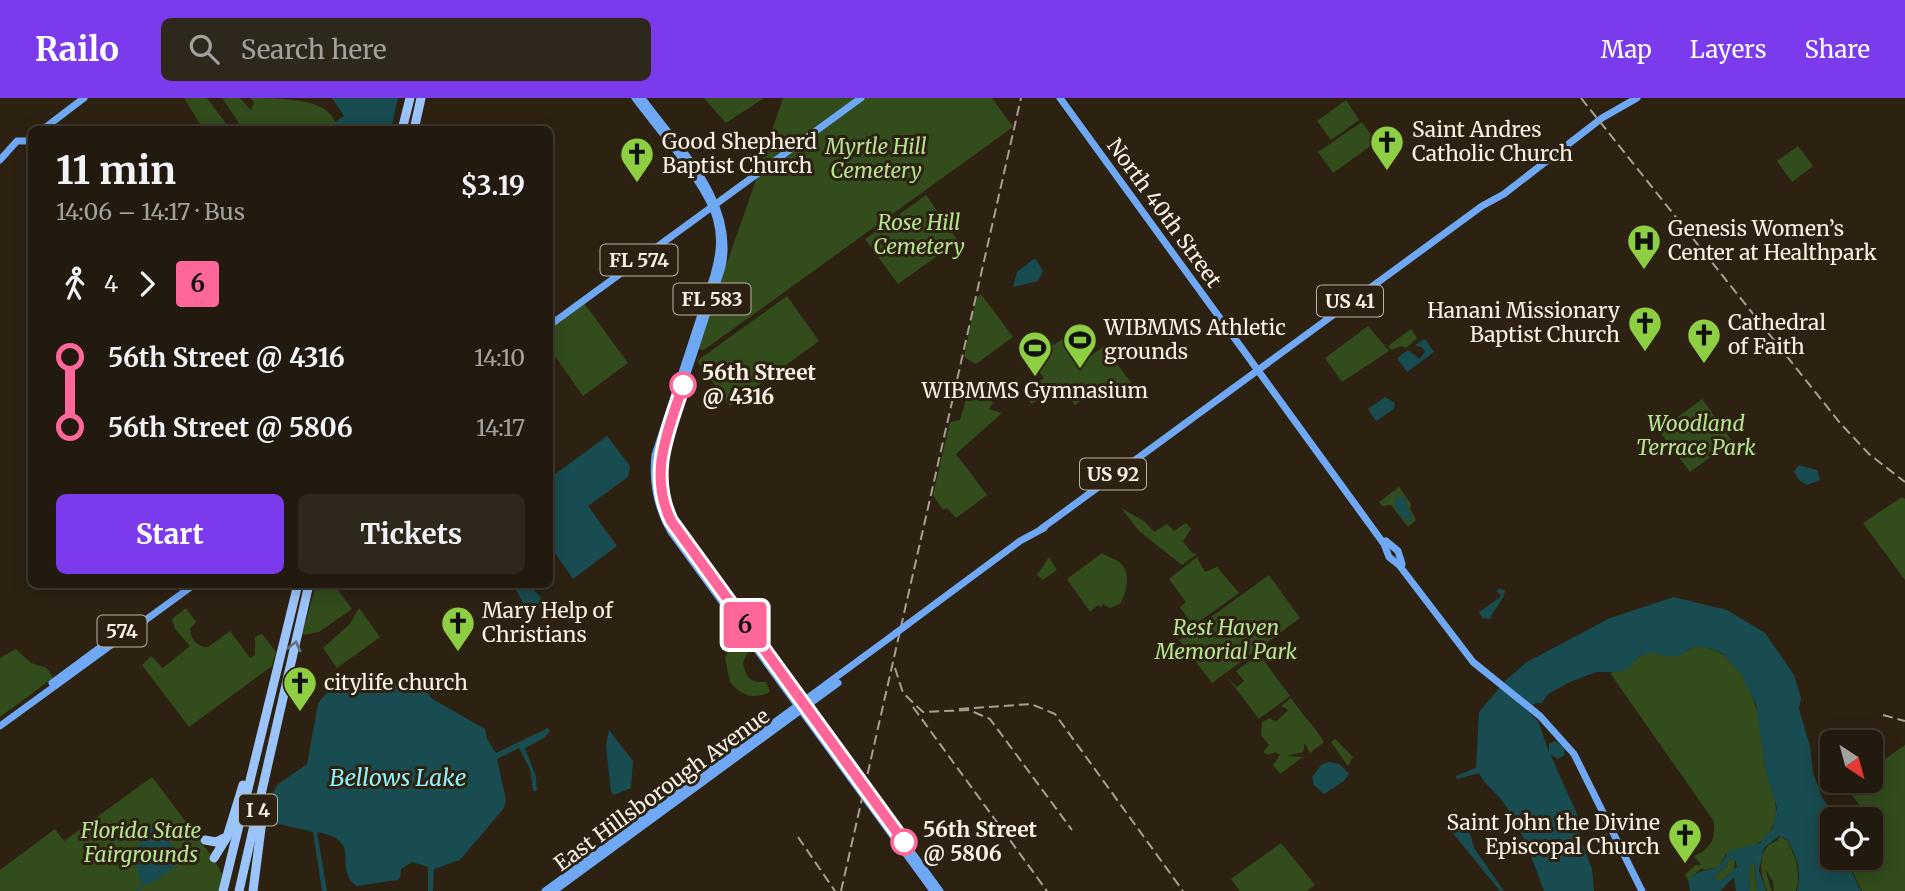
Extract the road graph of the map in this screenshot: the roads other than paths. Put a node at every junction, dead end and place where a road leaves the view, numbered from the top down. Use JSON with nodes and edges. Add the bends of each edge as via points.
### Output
{"nodes":[{"id":1,"x":85,"y":98,"type":"edge"},
{"id":2,"x":409,"y":98,"type":"edge"},
{"id":3,"x":421,"y":98,"type":"edge"},
{"id":4,"x":635,"y":98,"type":"edge"},
{"id":5,"x":642,"y":98,"type":"edge"},
{"id":6,"x":861,"y":98,"type":"edge"},
{"id":7,"x":1060,"y":98,"type":"edge"},
{"id":8,"x":1065,"y":98,"type":"edge"},
{"id":9,"x":1630,"y":98,"type":"edge"},
{"id":10,"x":1637,"y":98,"type":"edge"},
{"id":11,"x":1623,"y":106,"type":"junction"},
{"id":12,"x":46,"y":126,"type":"edge"},
{"id":13,"x":403,"y":126,"type":"edge"},
{"id":14,"x":415,"y":126,"type":"edge"},
{"id":15,"x":28,"y":139,"type":"edge"},
{"id":16,"x":28,"y":140,"type":"edge"},
{"id":17,"x":13,"y":149,"type":"junction"},
{"id":18,"x":2,"y":159,"type":"edge"},
{"id":19,"x":714,"y":205,"type":"junction"},
{"id":20,"x":1181,"y":261,"type":"junction"},
{"id":21,"x":708,"y":294,"type":"junction"},
{"id":22,"x":1356,"y":299,"type":"junction"},
{"id":23,"x":1326,"y":321,"type":"junction"},
{"id":24,"x":704,"y":322,"type":"junction"},
{"id":25,"x":553,"y":323,"type":"edge"},
{"id":26,"x":1260,"y":370,"type":"junction"},
{"id":27,"x":1168,"y":436,"type":"junction"},
{"id":28,"x":1078,"y":502,"type":"junction"},
{"id":29,"x":1041,"y":529,"type":"junction"},
{"id":30,"x":1393,"y":554,"type":"junction"},
{"id":31,"x":1413,"y":584,"type":"junction"},
{"id":32,"x":183,"y":588,"type":"edge"},
{"id":33,"x":189,"y":588,"type":"edge"},
{"id":34,"x":292,"y":588,"type":"edge"},
{"id":35,"x":297,"y":588,"type":"edge"},
{"id":36,"x":310,"y":588,"type":"edge"},
{"id":37,"x":1421,"y":589,"type":"junction"},
{"id":38,"x":173,"y":599,"type":"junction"},
{"id":39,"x":287,"y":630,"type":"junction"},
{"id":40,"x":1498,"y":680,"type":"junction"},
{"id":41,"x":794,"y":695,"type":"junction"},
{"id":42,"x":813,"y":698,"type":"junction"},
{"id":43,"x":802,"y":707,"type":"junction"},
{"id":44,"x":790,"y":715,"type":"junction"},
{"id":45,"x":810,"y":718,"type":"junction"},
{"id":46,"x":0,"y":721,"type":"edge"},
{"id":47,"x":0,"y":726,"type":"edge"},
{"id":48,"x":260,"y":737,"type":"junction"},
{"id":49,"x":275,"y":737,"type":"junction"},
{"id":50,"x":755,"y":737,"type":"junction"},
{"id":51,"x":733,"y":754,"type":"junction"},
{"id":52,"x":230,"y":823,"type":"junction"},
{"id":53,"x":205,"y":840,"type":"dead end"},
{"id":54,"x":902,"y":843,"type":"junction"},
{"id":55,"x":214,"y":858,"type":"dead end"},
{"id":56,"x":240,"y":887,"type":"edge"},
{"id":57,"x":549,"y":890,"type":"edge"},
{"id":58,"x":223,"y":891,"type":"edge"},
{"id":59,"x":253,"y":891,"type":"edge"},
{"id":60,"x":933,"y":891,"type":"edge"},
{"id":61,"x":940,"y":891,"type":"edge"},
{"id":62,"x":1644,"y":891,"type":"edge"}],
"edges":[{"from":1,"to":12,"type":"main road"},
{"from":2,"to":13,"type":"highway"},
{"from":3,"to":14,"type":"highway"},
{"from":4,"to":19,"type":"main road","number":"FL 583"},
{"from":5,"to":19,"type":"main road","number":"FL 583"},
{"from":6,"to":19,"type":"main road","number":"FL 574"},
{"from":7,"to":20,"type":"main road","name":"North 40th Street"},
{"from":8,"to":20,"type":"main road","name":"North 40th Street"},
{"from":9,"to":11,"type":"main road","name":"East Hillsborough Avenue","number":"US 41"},
{"from":10,"to":11,"type":"main road","name":"East Hillsborough Avenue","number":"US 41"},
{"from":11,"to":22,"type":"main road","name":"East Hillsborough Avenue","number":"US 41"},
{"from":15,"to":17,"type":"main road","via":[[17,141]]},
{"from":16,"to":17,"type":"main road"},
{"from":17,"to":18,"type":"main road"},
{"from":19,"to":21,"type":"main road","number":"FL 583","via":[[719,232]]},
{"from":19,"to":24,"type":"main road","number":"FL 583","via":[[725,234],[725,254]]},
{"from":19,"to":25,"type":"main road","number":"FL 574"},
{"from":20,"to":26,"type":"main road","name":"North 40th Street"},
{"from":21,"to":24,"type":"main road"},
{"from":21,"to":41,"type":"main road","number":"FL 583","via":[[658,444],[653,474],[657,499],[671,532]]},
{"from":22,"to":23,"type":"main road","name":"East Hillsborough Avenue","number":"US 41"},
{"from":22,"to":23,"type":"main road","name":"East Hillsborough Avenue","number":"US 41"},
{"from":23,"to":26,"type":"main road","name":"East Hillsborough Avenue","number":"US 41"},
{"from":24,"to":41,"type":"main road","number":"FL 583","via":[[663,446],[659,487],[676,528]]},
{"from":26,"to":27,"type":"main road","name":"East Hillsborough Avenue","number":"US 92"},
{"from":26,"to":30,"type":"main road","name":"North 40th Street"},
{"from":27,"to":28,"type":"main road","name":"East Hillsborough Avenue","number":"US 92"},
{"from":27,"to":28,"type":"main road","name":"East Hillsborough Avenue","number":"US 92"},
{"from":28,"to":29,"type":"main road","name":"East Hillsborough Avenue","number":"US 92"},
{"from":28,"to":29,"type":"main road","name":"East Hillsborough Avenue","number":"US 92"},
{"from":29,"to":42,"type":"main road","name":"East Hillsborough Avenue","number":"US 92","bridge":true},
{"from":30,"to":31,"type":"main road","name":"North 40th Street"},
{"from":30,"to":37,"type":"main road","name":"North 40th Street"},
{"from":31,"to":37,"type":"main road"},
{"from":31,"to":40,"type":"main road","name":"North 40th Street","via":[[1459,646]]},
{"from":32,"to":38,"type":"main road","number":"574"},
{"from":33,"to":38,"type":"main road"},
{"from":34,"to":39,"type":"highway"},
{"from":35,"to":39,"type":"highway","number":"I 4"},
{"from":49,"to":36,"type":"highway","number":"I 4","one_way":true},
{"from":37,"to":40,"type":"main road","name":"North 40th Street","via":[[1461,642]]},
{"from":38,"to":46,"type":"main road","number":"574"},
{"from":38,"to":47,"type":"main road"},
{"from":39,"to":48,"type":"highway","number":"I 4"},
{"from":40,"to":62,"type":"main road","name":"North 40th Street","via":[[1533,708],[1574,754]]},
{"from":41,"to":42,"type":"main road"},
{"from":41,"to":43,"type":"main road","number":"FL 583"},
{"from":41,"to":44,"type":"main road"},
{"from":42,"to":43,"type":"main road","name":"East Hillsborough Avenue","number":"US 92"},
{"from":42,"to":45,"type":"main road"},
{"from":43,"to":44,"type":"main road","name":"East Hillsborough Avenue","number":"US 92"},
{"from":43,"to":45,"type":"main road","number":"FL 583"},
{"from":44,"to":45,"type":"main road"},
{"from":44,"to":50,"type":"main road","name":"East Hillsborough Avenue","number":"US 92"},
{"from":44,"to":57,"type":"main road","name":"East Hillsborough Avenue","number":"US 92"},
{"from":45,"to":54,"type":"main road","number":"FL 583"},
{"from":48,"to":52,"type":"highway"},
{"from":48,"to":58,"type":"highway","number":"I 4"},
{"from":49,"to":56,"type":"highway","number":"I 4"},
{"from":49,"to":59,"type":"highway"},
{"from":50,"to":51,"type":"main road","name":"East Hillsborough Avenue","number":"US 92"},
{"from":50,"to":51,"type":"main road","via":[[739,742]]},
{"from":51,"to":57,"type":"main road","name":"East Hillsborough Avenue","number":"US 92"},
{"from":52,"to":53,"type":"highway","via":[[220,841]]},
{"from":52,"to":55,"type":"highway"},
{"from":54,"to":60,"type":"main road","number":"FL 583"},
{"from":54,"to":61,"type":"main road","number":"FL 583"}]}
